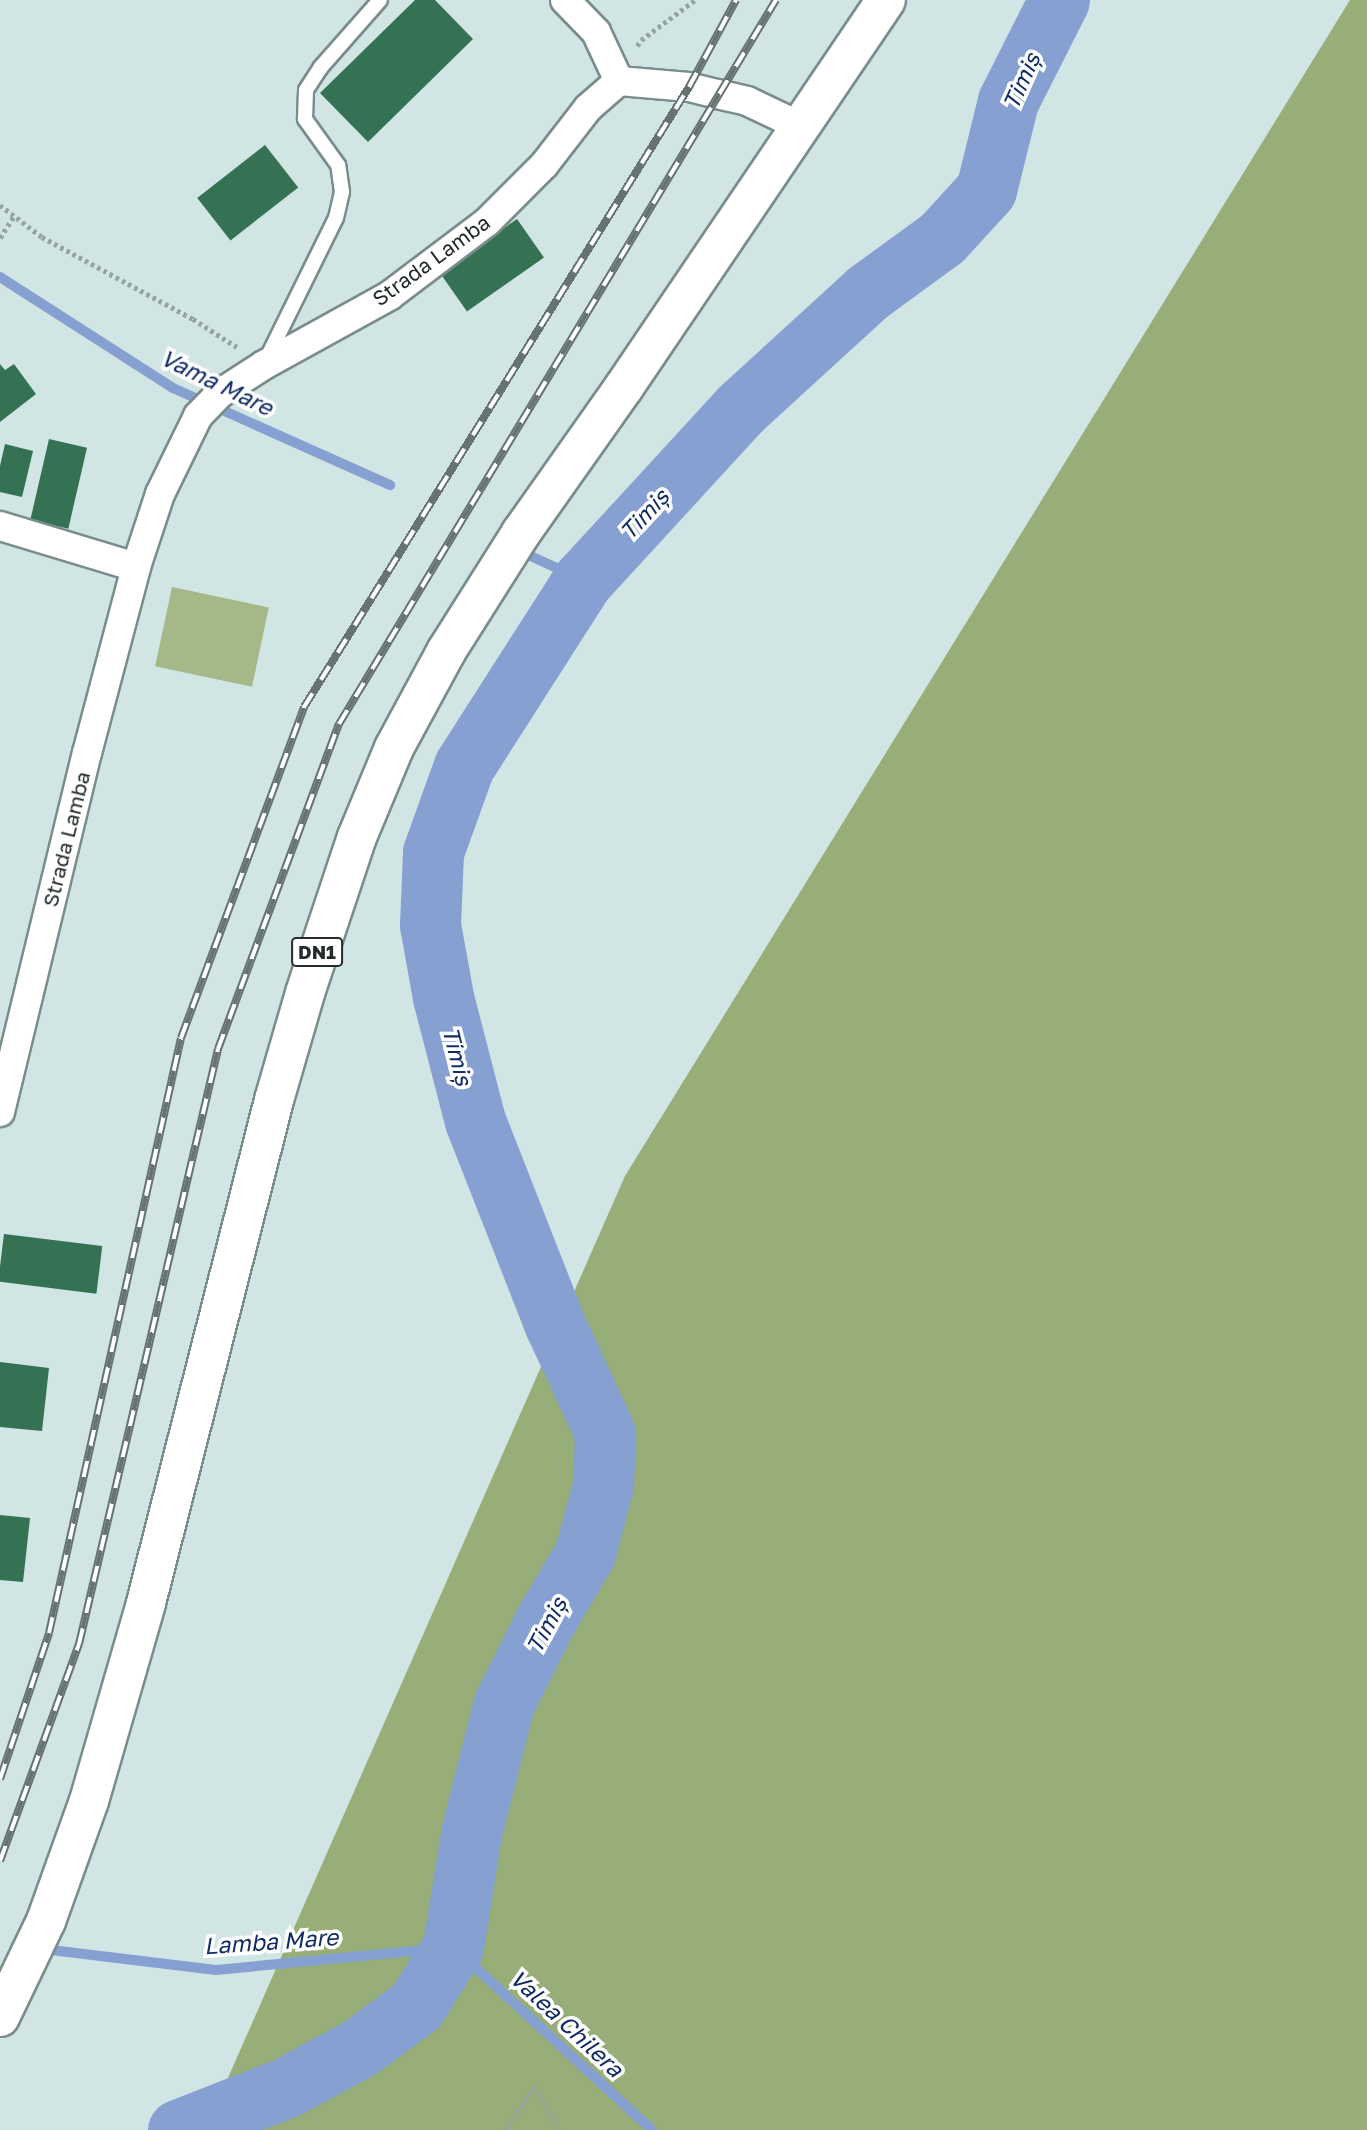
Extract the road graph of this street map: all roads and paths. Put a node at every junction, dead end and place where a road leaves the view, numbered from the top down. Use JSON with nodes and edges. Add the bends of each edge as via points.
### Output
{"nodes":[{"id":1,"x":380,"y":0,"type":"edge"},
{"id":2,"x":565,"y":0,"type":"edge"},
{"id":3,"x":695,"y":0,"type":"edge"},
{"id":4,"x":886,"y":0,"type":"edge"},
{"id":5,"x":619,"y":82,"type":"junction"},
{"id":6,"x":802,"y":127,"type":"junction"},
{"id":7,"x":0,"y":205,"type":"edge"},
{"id":8,"x":14,"y":216,"type":"junction"},
{"id":9,"x":0,"y":238,"type":"edge"},
{"id":10,"x":264,"y":365,"type":"junction"},
{"id":11,"x":0,"y":526,"type":"edge"},
{"id":12,"x":136,"y":567,"type":"junction"},
{"id":13,"x":0,"y":1112,"type":"edge"},
{"id":14,"x":0,"y":2017,"type":"edge"},
{"id":15,"x":505,"y":2130,"type":"edge"},
{"id":16,"x":559,"y":2130,"type":"edge"}],
"edges":[{"from":1,"to":10,"type":"lane","via":[[321,66],[306,90],[304,119],[338,165],[342,192],[336,218]]},
{"from":2,"to":5,"type":"street","via":[[596,32]]},
{"from":3,"to":5,"type":"path","via":[[641,40]]},
{"from":4,"to":6,"type":"highway","number":"DN1"},
{"from":5,"to":6,"type":"street","via":[[708,91],[747,101]]},
{"from":5,"to":10,"type":"street","name":"Strada Lamba","via":[[588,108],[544,165],[487,222],[389,296]]},
{"from":6,"to":14,"type":"highway","number":"DN1","via":[[521,533],[447,650],[384,774],[330,913],[301,1006],[146,1603],[89,1801],[46,1921]]},
{"from":7,"to":8,"type":"path"},
{"from":8,"to":9,"type":"path"},
{"from":8,"to":10,"type":"path","via":[[42,237],[193,319]]},
{"from":10,"to":12,"type":"street","name":"Strada Lamba","via":[[219,394],[198,416],[160,494]]},
{"from":11,"to":12,"type":"street"},
{"from":12,"to":13,"type":"street","name":"Strada Lamba"},
{"from":15,"to":16,"type":"path","via":[[535,2086]]}]}
